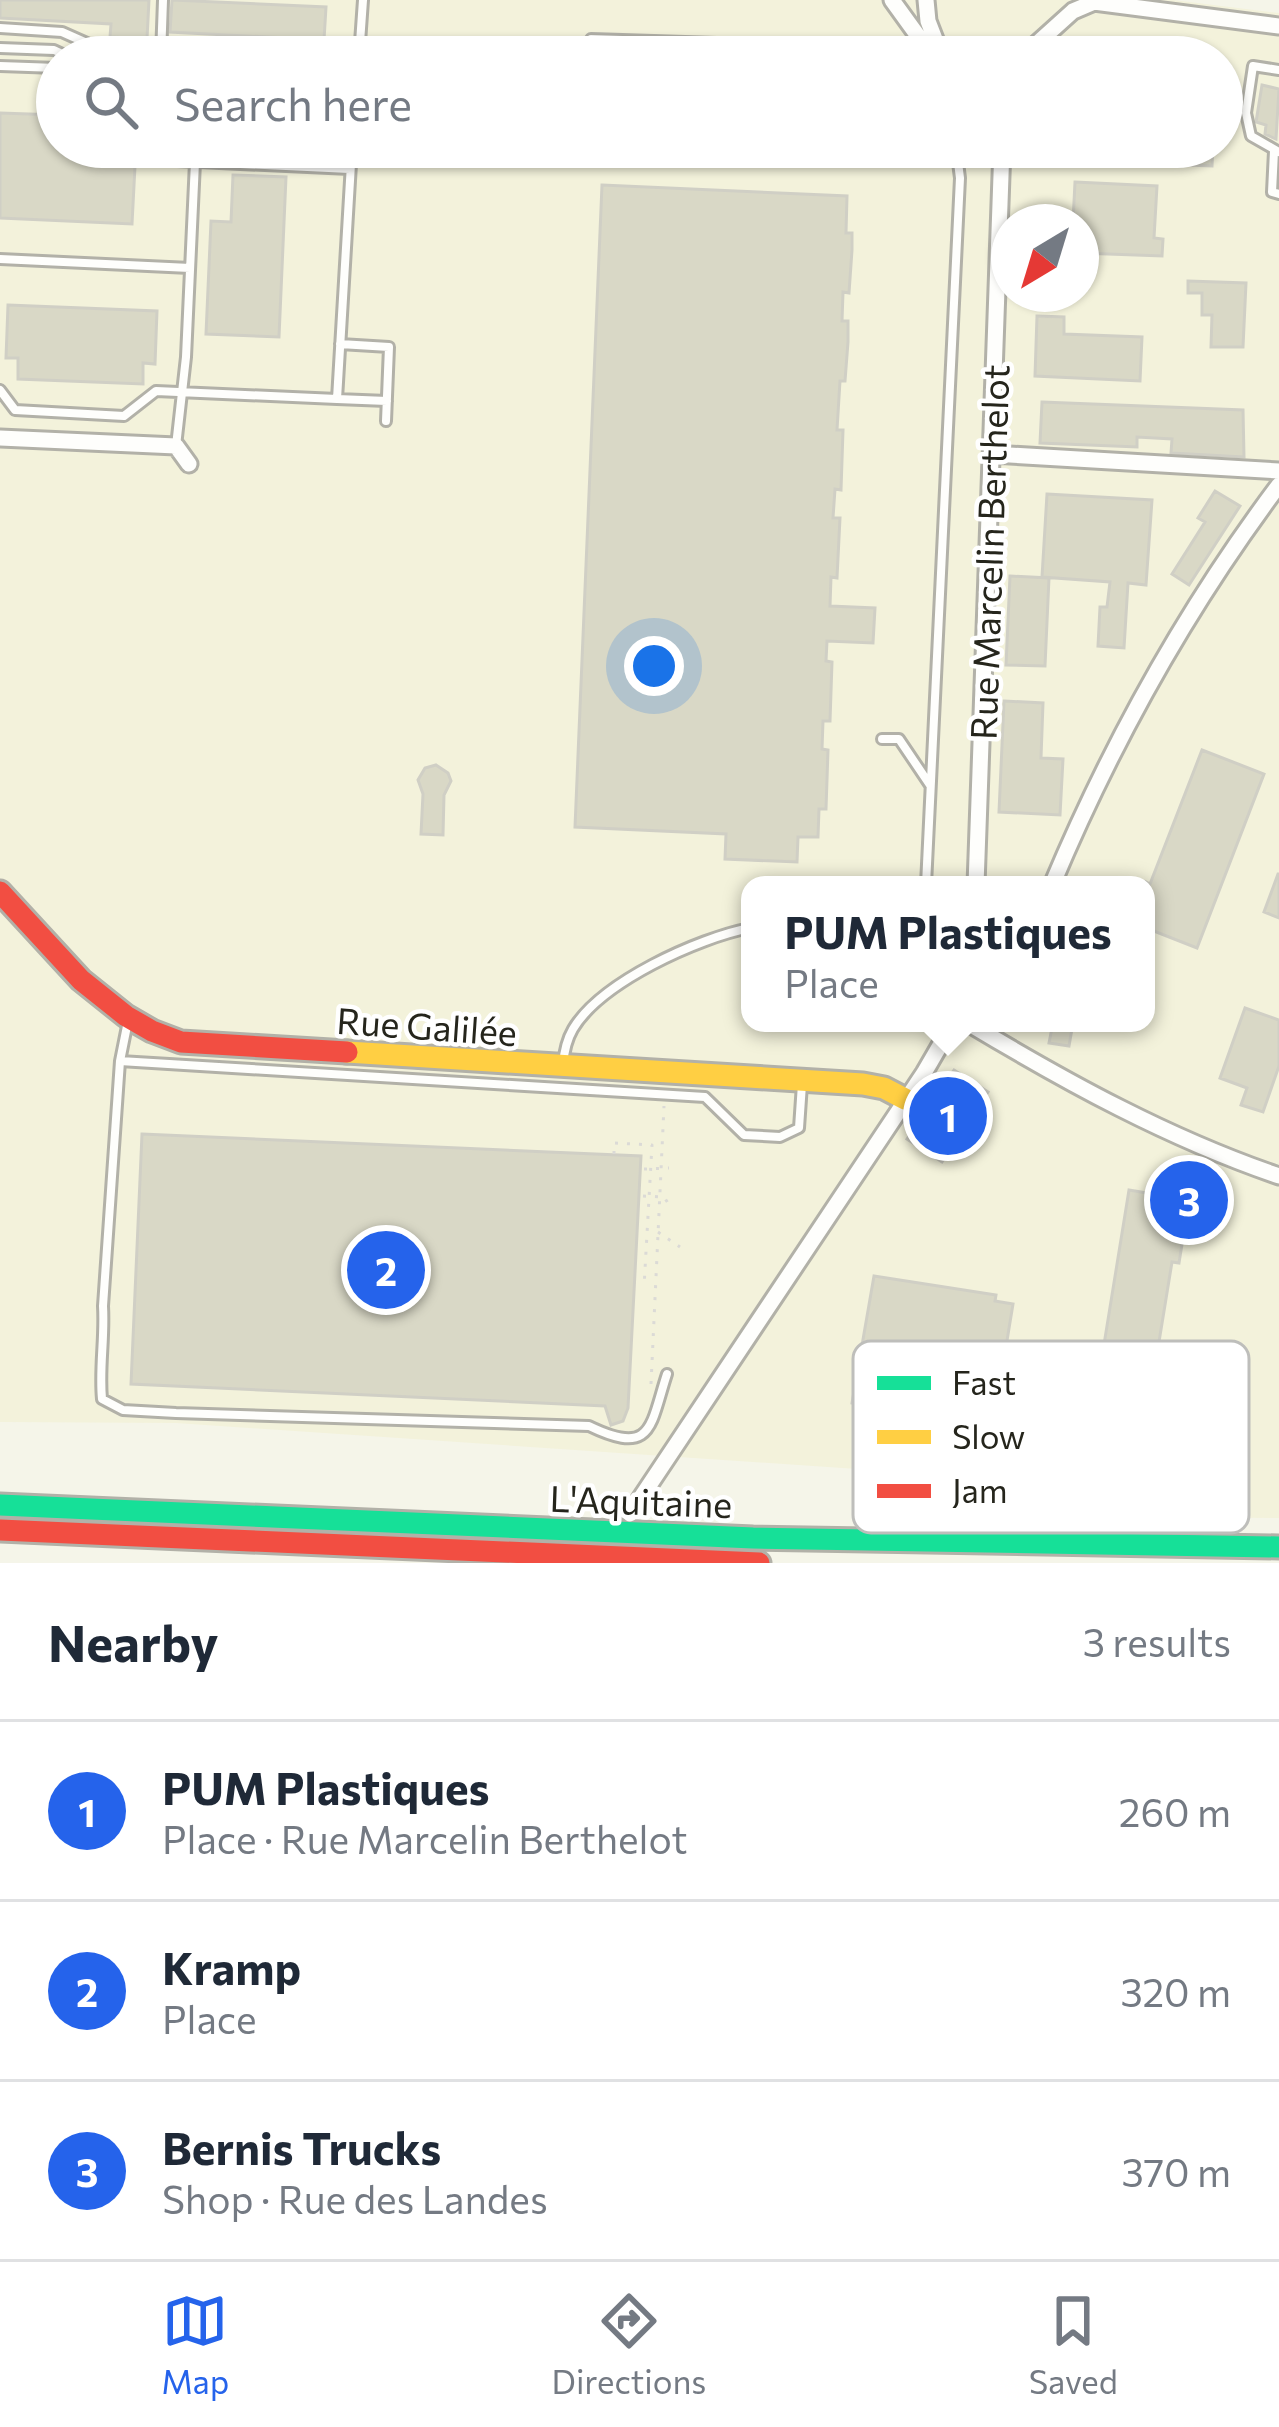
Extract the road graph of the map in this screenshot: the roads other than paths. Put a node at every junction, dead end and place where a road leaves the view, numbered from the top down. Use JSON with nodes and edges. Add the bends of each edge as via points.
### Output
{"nodes":[{"id":1,"x":163,"y":0,"type":"edge"},
{"id":2,"x":363,"y":0,"type":"edge"},
{"id":3,"x":892,"y":0,"type":"edge"},
{"id":4,"x":926,"y":0,"type":"edge"},
{"id":5,"x":1279,"y":26,"type":"edge"},
{"id":6,"x":0,"y":28,"type":"edge"},
{"id":7,"x":71,"y":36,"type":"edge"},
{"id":8,"x":162,"y":36,"type":"edge"},
{"id":9,"x":360,"y":36,"type":"edge"},
{"id":10,"x":918,"y":36,"type":"edge"},
{"id":11,"x":935,"y":36,"type":"edge"},
{"id":12,"x":1045,"y":36,"type":"edge"},
{"id":13,"x":0,"y":48,"type":"edge"},
{"id":14,"x":36,"y":49,"type":"edge"},
{"id":15,"x":0,"y":66,"type":"edge"},
{"id":16,"x":36,"y":67,"type":"edge"},
{"id":17,"x":1279,"y":70,"type":"edge"},
{"id":18,"x":1276,"y":152,"type":"edge"},
{"id":19,"x":195,"y":168,"type":"edge"},
{"id":20,"x":311,"y":168,"type":"edge"},
{"id":21,"x":959,"y":168,"type":"edge"},
{"id":22,"x":1001,"y":168,"type":"edge"},
{"id":23,"x":350,"y":170,"type":"joint"},
{"id":24,"x":1279,"y":194,"type":"edge"},
{"id":25,"x":0,"y":259,"type":"edge"},
{"id":26,"x":190,"y":268,"type":"junction"},
{"id":27,"x":340,"y":344,"type":"junction"},
{"id":28,"x":186,"y":357,"type":"junction"},
{"id":29,"x":198,"y":358,"type":"dead end"},
{"id":30,"x":0,"y":390,"type":"edge"},
{"id":31,"x":182,"y":392,"type":"junction"},
{"id":32,"x":338,"y":399,"type":"junction"},
{"id":33,"x":387,"y":401,"type":"junction"},
{"id":34,"x":386,"y":421,"type":"dead end"},
{"id":35,"x":0,"y":438,"type":"edge"},
{"id":36,"x":176,"y":446,"type":"junction"},
{"id":37,"x":992,"y":454,"type":"junction"},
{"id":38,"x":189,"y":464,"type":"dead end"},
{"id":39,"x":1279,"y":471,"type":"edge"},
{"id":40,"x":1279,"y":485,"type":"edge"},
{"id":41,"x":882,"y":739,"type":"dead end"},
{"id":42,"x":930,"y":787,"type":"junction"},
{"id":43,"x":926,"y":876,"type":"edge"},
{"id":44,"x":976,"y":876,"type":"edge"},
{"id":45,"x":1056,"y":876,"type":"edge"},
{"id":46,"x":0,"y":892,"type":"edge"},
{"id":47,"x":741,"y":931,"type":"edge"},
{"id":48,"x":128,"y":1021,"type":"junction"},
{"id":49,"x":947,"y":1032,"type":"edge"},
{"id":50,"x":984,"y":1032,"type":"edge"},
{"id":51,"x":121,"y":1061,"type":"junction"},
{"id":52,"x":563,"y":1067,"type":"junction"},
{"id":53,"x":802,"y":1080,"type":"junction"},
{"id":54,"x":905,"y":1100,"type":"junction"},
{"id":55,"x":1279,"y":1175,"type":"edge"},
{"id":56,"x":667,"y":1374,"type":"dead end"},
{"id":57,"x":0,"y":1505,"type":"edge"},
{"id":58,"x":630,"y":1514,"type":"dead end"},
{"id":59,"x":0,"y":1530,"type":"edge"},
{"id":60,"x":1279,"y":1547,"type":"edge"},
{"id":61,"x":759,"y":1563,"type":"edge"}],
"edges":[{"from":1,"to":8,"type":"lane"},
{"from":2,"to":9,"type":"lane"},
{"from":3,"to":10,"type":"street"},
{"from":4,"to":11,"type":"street"},
{"from":5,"to":12,"type":"street","via":[[1094,2]]},
{"from":6,"to":7,"type":"lane"},
{"from":13,"to":14,"type":"lane"},
{"from":15,"to":16,"type":"lane"},
{"from":17,"to":18,"type":"lane","via":[[1253,66],[1246,113],[1251,136]]},
{"from":18,"to":24,"type":"lane","via":[[1272,192]]},
{"from":19,"to":26,"type":"lane"},
{"from":20,"to":23,"type":"lane"},
{"from":21,"to":42,"type":"lane"},
{"from":22,"to":37,"type":"street","name":"Rue Marcelin Berthelot"},
{"from":23,"to":27,"type":"lane"},
{"from":25,"to":26,"type":"lane"},
{"from":26,"to":28,"type":"lane"},
{"from":27,"to":32,"type":"lane"},
{"from":27,"to":33,"type":"lane","via":[[389,347]]},
{"from":28,"to":29,"type":"lane"},
{"from":28,"to":31,"type":"lane"},
{"from":30,"to":31,"type":"lane","via":[[15,410],[124,416],[156,391]]},
{"from":31,"to":32,"type":"lane"},
{"from":31,"to":36,"type":"lane"},
{"from":32,"to":33,"type":"lane"},
{"from":33,"to":34,"type":"lane"},
{"from":35,"to":36,"type":"street"},
{"from":36,"to":38,"type":"street"},
{"from":37,"to":39,"type":"street"},
{"from":37,"to":44,"type":"street","name":"Rue Marcelin Berthelot"},
{"from":40,"to":45,"type":"street","via":[[1161,661]]},
{"from":41,"to":42,"type":"lane","via":[[898,740]]},
{"from":42,"to":43,"type":"lane"},
{"from":46,"to":48,"type":"main road","name":"Rue Galilée"},
{"from":47,"to":52,"type":"lane","via":[[686,949],[615,989],[577,1022]]},
{"from":48,"to":51,"type":"lane"},
{"from":48,"to":52,"type":"main road","name":"Rue Galilée","via":[[181,1042]]},
{"from":49,"to":54,"type":"street"},
{"from":50,"to":55,"type":"street","via":[[1103,1101]]},
{"from":51,"to":53,"type":"lane","via":[[705,1097],[744,1135],[780,1137],[799,1128]]},
{"from":51,"to":56,"type":"lane","via":[[102,1399],[122,1410],[176,1413],[589,1426],[623,1441],[650,1427]]},
{"from":52,"to":53,"type":"main road","name":"Rue Galilée"},
{"from":53,"to":54,"type":"main road","name":"Rue Galilée","via":[[874,1085]]},
{"from":54,"to":58,"type":"street"},
{"from":57,"to":60,"type":"main road","name":"L'Aquitaine","via":[[753,1538]]},
{"from":59,"to":61,"type":"main road","name":"L'Aquitaine"}]}
